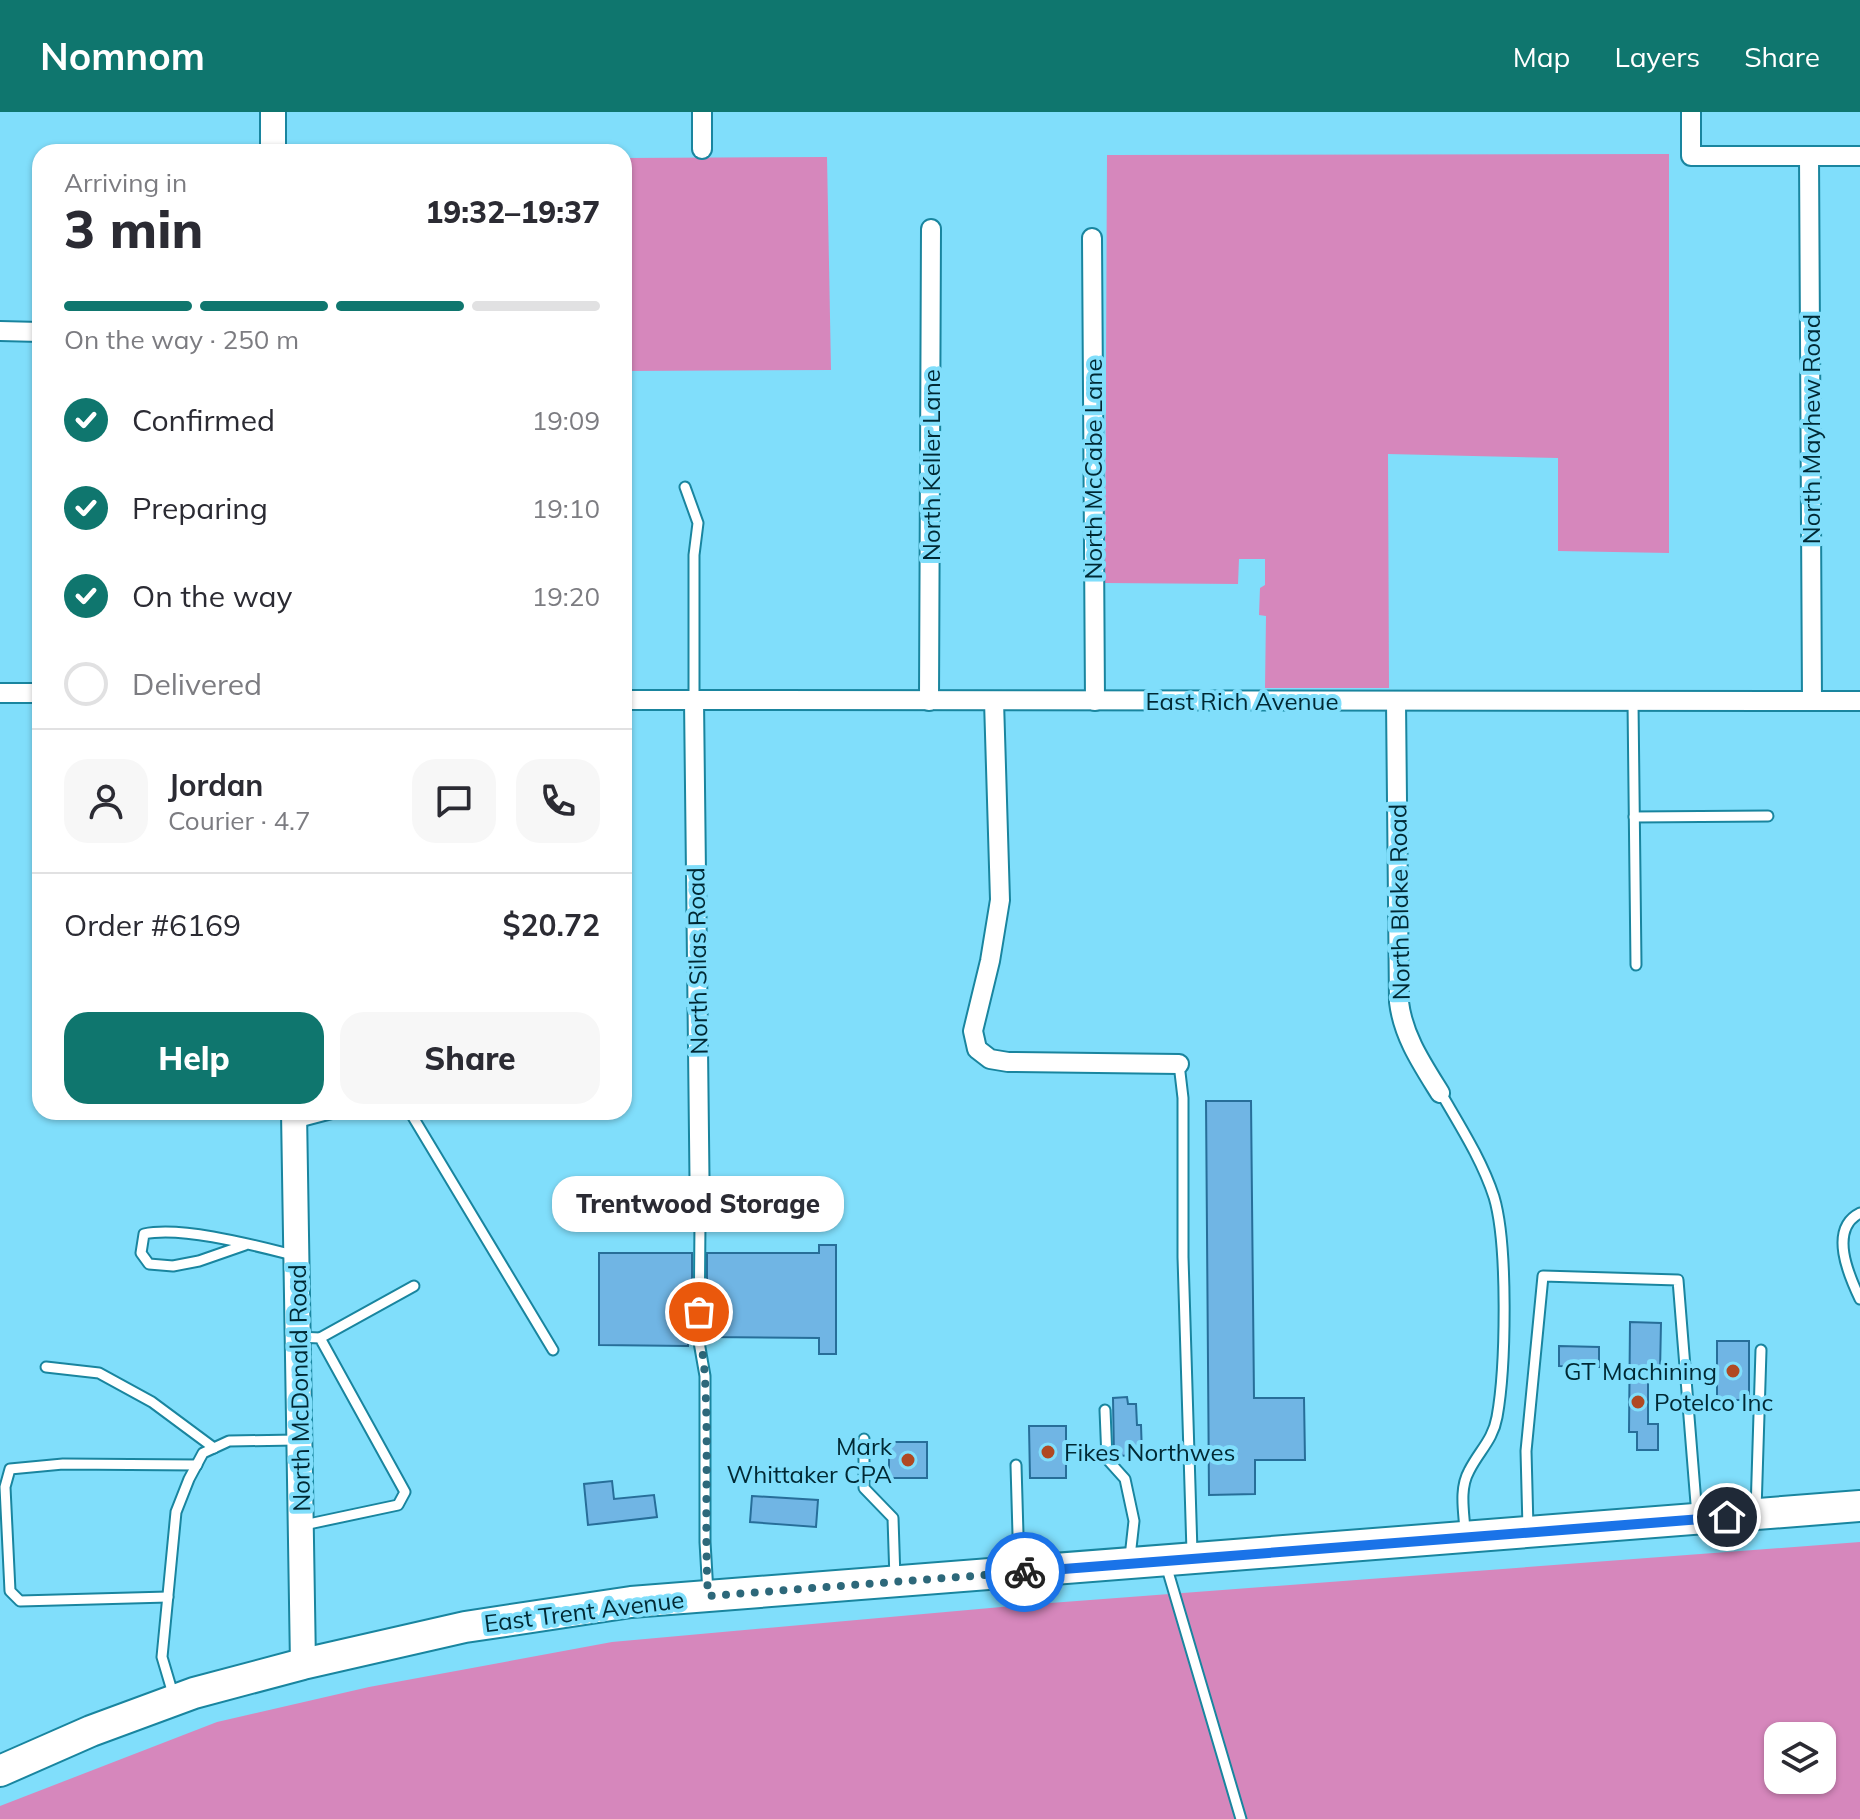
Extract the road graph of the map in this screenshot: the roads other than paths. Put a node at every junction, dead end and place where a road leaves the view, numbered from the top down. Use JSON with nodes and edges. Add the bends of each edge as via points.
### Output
{"nodes":[{"id":1,"x":273,"y":112,"type":"edge"},
{"id":2,"x":702,"y":112,"type":"edge"},
{"id":3,"x":1691,"y":112,"type":"edge"},
{"id":4,"x":273,"y":144,"type":"edge"},
{"id":5,"x":702,"y":149,"type":"dead end"},
{"id":6,"x":1809,"y":156,"type":"junction"},
{"id":7,"x":1860,"y":156,"type":"edge"},
{"id":8,"x":931,"y":229,"type":"dead end"},
{"id":9,"x":1092,"y":238,"type":"dead end"},
{"id":10,"x":0,"y":331,"type":"edge"},
{"id":11,"x":32,"y":332,"type":"edge"},
{"id":12,"x":685,"y":487,"type":"dead end"},
{"id":13,"x":0,"y":693,"type":"edge"},
{"id":14,"x":32,"y":693,"type":"edge"},
{"id":15,"x":632,"y":700,"type":"edge"},
{"id":16,"x":694,"y":700,"type":"junction"},
{"id":17,"x":929,"y":701,"type":"junction"},
{"id":18,"x":994,"y":701,"type":"junction"},
{"id":19,"x":1095,"y":701,"type":"junction"},
{"id":20,"x":1396,"y":701,"type":"junction"},
{"id":21,"x":1812,"y":701,"type":"junction"},
{"id":22,"x":1860,"y":701,"type":"edge"},
{"id":23,"x":1633,"y":702,"type":"junction"},
{"id":24,"x":1768,"y":816,"type":"dead end"},
{"id":25,"x":1634,"y":817,"type":"junction"},
{"id":26,"x":1636,"y":965,"type":"dead end"},
{"id":27,"x":1179,"y":1064,"type":"joint"},
{"id":28,"x":1440,"y":1093,"type":"joint"},
{"id":29,"x":293,"y":1120,"type":"edge"},
{"id":30,"x":415,"y":1120,"type":"edge"},
{"id":31,"x":1860,"y":1213,"type":"edge"},
{"id":32,"x":700,"y":1222,"type":"joint"},
{"id":33,"x":245,"y":1245,"type":"junction"},
{"id":34,"x":296,"y":1255,"type":"junction"},
{"id":35,"x":414,"y":1286,"type":"dead end"},
{"id":36,"x":1860,"y":1299,"type":"edge"},
{"id":37,"x":309,"y":1338,"type":"junction"},
{"id":38,"x":553,"y":1350,"type":"dead end"},
{"id":39,"x":1761,"y":1350,"type":"dead end"},
{"id":40,"x":46,"y":1367,"type":"dead end"},
{"id":41,"x":1105,"y":1410,"type":"dead end"},
{"id":42,"x":864,"y":1439,"type":"dead end"},
{"id":43,"x":300,"y":1440,"type":"junction"},
{"id":44,"x":214,"y":1448,"type":"junction"},
{"id":45,"x":197,"y":1465,"type":"junction"},
{"id":46,"x":1016,"y":1465,"type":"dead end"},
{"id":47,"x":1860,"y":1506,"type":"edge"},
{"id":48,"x":1756,"y":1515,"type":"junction"},
{"id":49,"x":1698,"y":1519,"type":"junction"},
{"id":50,"x":301,"y":1525,"type":"junction"},
{"id":51,"x":1528,"y":1533,"type":"junction"},
{"id":52,"x":1465,"y":1539,"type":"junction"},
{"id":53,"x":1179,"y":1560,"type":"junction"},
{"id":54,"x":1130,"y":1564,"type":"junction"},
{"id":55,"x":1019,"y":1572,"type":"junction"},
{"id":56,"x":895,"y":1582,"type":"junction"},
{"id":57,"x":708,"y":1596,"type":"junction"},
{"id":58,"x":168,"y":1597,"type":"junction"},
{"id":59,"x":303,"y":1664,"type":"junction"},
{"id":60,"x":175,"y":1700,"type":"junction"},
{"id":61,"x":0,"y":1771,"type":"edge"},
{"id":62,"x":1241,"y":1819,"type":"edge"}],
"edges":[{"from":1,"to":4,"type":"street"},
{"from":2,"to":5,"type":"street"},
{"from":3,"to":6,"type":"street","via":[[1691,156]]},
{"from":6,"to":7,"type":"street"},
{"from":6,"to":21,"type":"street","name":"North Mayhew Road"},
{"from":8,"to":17,"type":"street","name":"North Keller Lane"},
{"from":9,"to":19,"type":"street","name":"North McCabe Lane"},
{"from":10,"to":11,"type":"street"},
{"from":12,"to":16,"type":"lane","via":[[698,523]]},
{"from":13,"to":14,"type":"street"},
{"from":15,"to":16,"type":"street","name":"East Rich Avenue"},
{"from":16,"to":17,"type":"street","name":"East Rich Avenue"},
{"from":16,"to":32,"type":"street","name":"North Silas Road"},
{"from":17,"to":18,"type":"street","name":"East Rich Avenue"},
{"from":18,"to":19,"type":"street","name":"East Rich Avenue"},
{"from":18,"to":27,"type":"street","via":[[1000,900],[973,1031],[977,1049],[990,1059],[1008,1062]]},
{"from":19,"to":20,"type":"street","name":"East Rich Avenue"},
{"from":20,"to":23,"type":"street","name":"East Rich Avenue"},
{"from":20,"to":28,"type":"street","name":"North Blake Road","via":[[1400,1011],[1409,1041]]},
{"from":21,"to":22,"type":"street","name":"East Rich Avenue"},
{"from":21,"to":23,"type":"street","name":"East Rich Avenue"},
{"from":23,"to":25,"type":"lane"},
{"from":24,"to":25,"type":"lane"},
{"from":25,"to":26,"type":"lane"},
{"from":27,"to":53,"type":"lane"},
{"from":28,"to":52,"type":"lane","via":[[1486,1174],[1502,1245],[1497,1416],[1486,1447],[1464,1482]]},
{"from":29,"to":34,"type":"street","name":"North McDonald Road"},
{"from":30,"to":38,"type":"lane"},
{"from":31,"to":36,"type":"lane","via":[[1849,1224],[1844,1242],[1844,1267]]},
{"from":32,"to":57,"type":"lane"},
{"from":33,"to":33,"type":"lane","via":[[162,1230],[144,1234],[141,1253],[149,1264],[173,1266]]},
{"from":33,"to":34,"type":"lane"},
{"from":34,"to":37,"type":"street","name":"North McDonald Road"},
{"from":35,"to":37,"type":"lane"},
{"from":37,"to":43,"type":"street","name":"North McDonald Road"},
{"from":37,"to":50,"type":"lane","via":[[405,1492],[398,1505]]},
{"from":39,"to":48,"type":"lane"},
{"from":40,"to":44,"type":"lane","via":[[99,1373],[152,1402]]},
{"from":41,"to":54,"type":"lane","via":[[1107,1459],[1125,1479],[1134,1521]]},
{"from":42,"to":56,"type":"lane","via":[[864,1488],[893,1518]]},
{"from":43,"to":44,"type":"lane","via":[[229,1441]]},
{"from":43,"to":50,"type":"street","name":"North McDonald Road"},
{"from":44,"to":45,"type":"lane","via":[[203,1453]]},
{"from":45,"to":58,"type":"lane","via":[[176,1512]]},
{"from":45,"to":58,"type":"lane","via":[[10,1469],[5,1487],[10,1591],[20,1601]]},
{"from":46,"to":55,"type":"lane"},
{"from":47,"to":48,"type":"main road","name":"East Trent Avenue"},
{"from":48,"to":49,"type":"main road","name":"East Trent Avenue"},
{"from":49,"to":51,"type":"main road","name":"East Trent Avenue"},
{"from":49,"to":51,"type":"lane","via":[[1678,1280],[1543,1276],[1526,1451]]},
{"from":50,"to":59,"type":"street","name":"North McDonald Road"},
{"from":51,"to":52,"type":"main road","name":"East Trent Avenue"},
{"from":52,"to":53,"type":"main road","name":"East Trent Avenue"},
{"from":53,"to":54,"type":"main road","name":"East Trent Avenue"},
{"from":53,"to":62,"type":"lane"},
{"from":54,"to":55,"type":"main road","name":"East Trent Avenue"},
{"from":55,"to":56,"type":"main road","name":"East Trent Avenue"},
{"from":56,"to":57,"type":"main road","name":"East Trent Avenue"},
{"from":57,"to":59,"type":"main road","name":"East Trent Avenue","via":[[465,1627]]},
{"from":58,"to":60,"type":"lane","via":[[162,1657]]},
{"from":59,"to":60,"type":"main road","name":"East Trent Avenue"},
{"from":60,"to":61,"type":"main road","name":"East Trent Avenue"}]}
